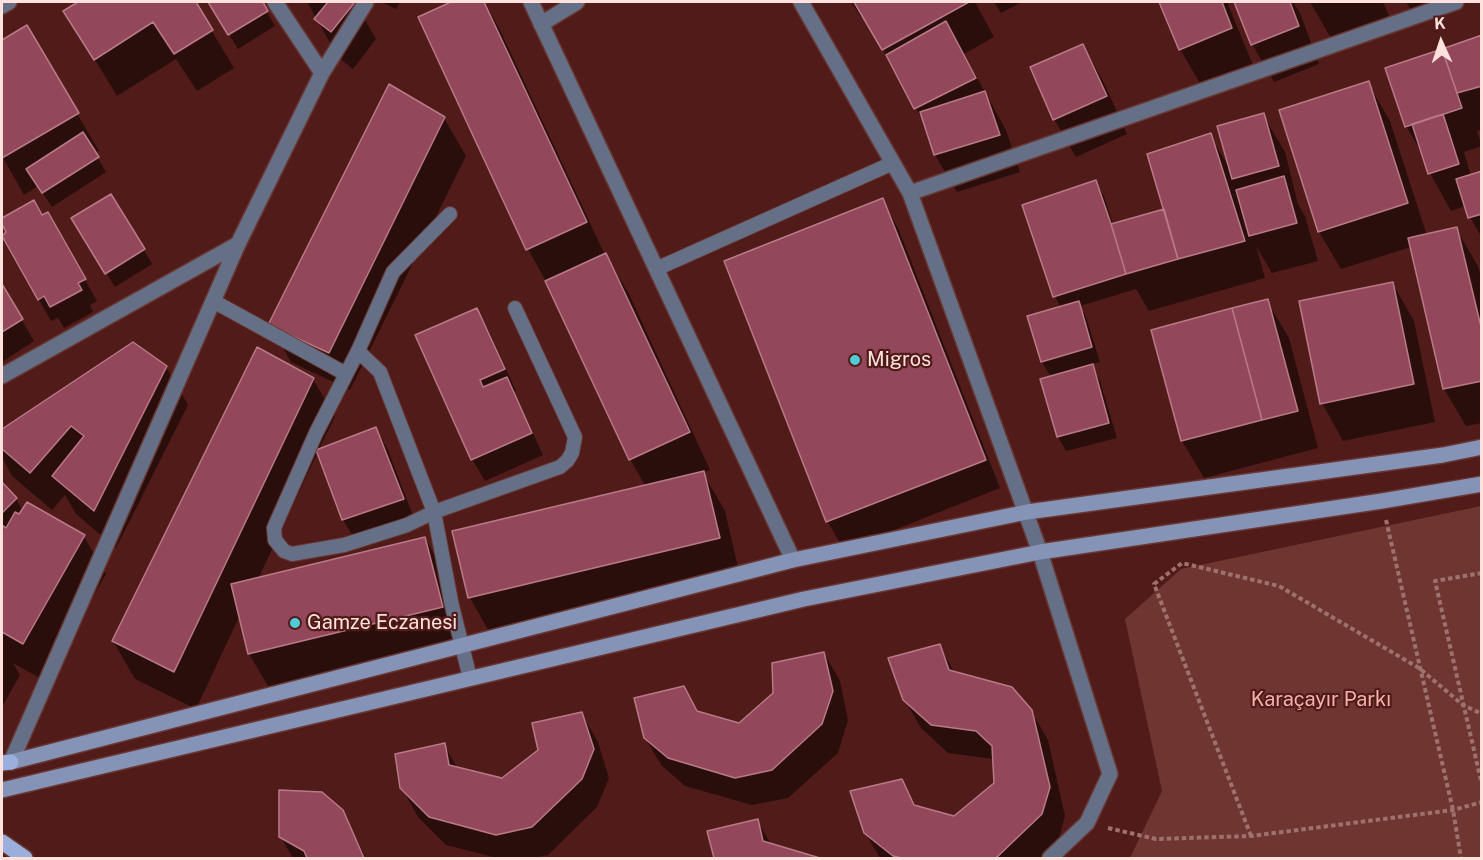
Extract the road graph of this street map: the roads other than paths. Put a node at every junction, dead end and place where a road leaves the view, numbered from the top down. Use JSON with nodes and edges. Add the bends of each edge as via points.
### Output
{"nodes":[{"id":1,"x":9,"y":2,"type":"edge"},
{"id":2,"x":275,"y":2,"type":"edge"},
{"id":3,"x":366,"y":2,"type":"edge"},
{"id":4,"x":531,"y":2,"type":"edge"},
{"id":5,"x":578,"y":2,"type":"edge"},
{"id":6,"x":801,"y":2,"type":"edge"},
{"id":7,"x":1456,"y":2,"type":"edge"},
{"id":8,"x":2,"y":6,"type":"edge"},
{"id":9,"x":541,"y":24,"type":"junction"},
{"id":10,"x":322,"y":73,"type":"junction"},
{"id":11,"x":893,"y":163,"type":"junction"},
{"id":12,"x":910,"y":193,"type":"junction"},
{"id":13,"x":450,"y":214,"type":"dead end"},
{"id":14,"x":238,"y":244,"type":"junction"},
{"id":15,"x":656,"y":269,"type":"junction"},
{"id":16,"x":213,"y":302,"type":"junction"},
{"id":17,"x":515,"y":308,"type":"dead end"},
{"id":18,"x":358,"y":351,"type":"junction"},
{"id":19,"x":346,"y":374,"type":"junction"},
{"id":20,"x":2,"y":376,"type":"edge"},
{"id":21,"x":1482,"y":447,"type":"edge"},
{"id":22,"x":1482,"y":484,"type":"edge"},
{"id":23,"x":434,"y":512,"type":"junction"},
{"id":24,"x":1027,"y":512,"type":"junction"},
{"id":25,"x":1040,"y":552,"type":"junction"},
{"id":26,"x":793,"y":560,"type":"junction"},
{"id":27,"x":461,"y":645,"type":"junction"},
{"id":28,"x":470,"y":678,"type":"junction"},
{"id":29,"x":6,"y":762,"type":"edge"},
{"id":30,"x":2,"y":789,"type":"edge"},
{"id":31,"x":2,"y":842,"type":"edge"},
{"id":32,"x":25,"y":858,"type":"edge"},
{"id":33,"x":1050,"y":858,"type":"edge"}],
"edges":[{"from":1,"to":8,"type":"street"},
{"from":2,"to":10,"type":"street"},
{"from":3,"to":10,"type":"street"},
{"from":4,"to":9,"type":"street"},
{"from":5,"to":9,"type":"street"},
{"from":6,"to":11,"type":"street"},
{"from":7,"to":12,"type":"street"},
{"from":9,"to":15,"type":"street"},
{"from":10,"to":14,"type":"street"},
{"from":11,"to":12,"type":"street"},
{"from":11,"to":15,"type":"lane"},
{"from":12,"to":24,"type":"street"},
{"from":13,"to":18,"type":"lane","via":[[393,273]]},
{"from":14,"to":16,"type":"street"},
{"from":14,"to":20,"type":"street"},
{"from":15,"to":26,"type":"street"},
{"from":16,"to":19,"type":"lane"},
{"from":16,"to":29,"type":"street"},
{"from":17,"to":23,"type":"lane","via":[[575,437],[572,453],[560,467]]},
{"from":18,"to":19,"type":"lane"},
{"from":18,"to":23,"type":"lane","via":[[380,372]]},
{"from":19,"to":23,"type":"lane","via":[[274,528],[278,545],[292,555],[344,544],[407,525]]},
{"from":21,"to":24,"type":"main road"},
{"from":22,"to":25,"type":"main road"},
{"from":23,"to":27,"type":"lane"},
{"from":24,"to":25,"type":"street"},
{"from":24,"to":26,"type":"main road"},
{"from":25,"to":28,"type":"main road","via":[[804,599]]},
{"from":25,"to":33,"type":"street","via":[[1110,774],[1087,823]]},
{"from":26,"to":27,"type":"main road"},
{"from":27,"to":28,"type":"lane"},
{"from":27,"to":29,"type":"main road"},
{"from":28,"to":30,"type":"main road"},
{"from":31,"to":32,"type":"main road"}]}
